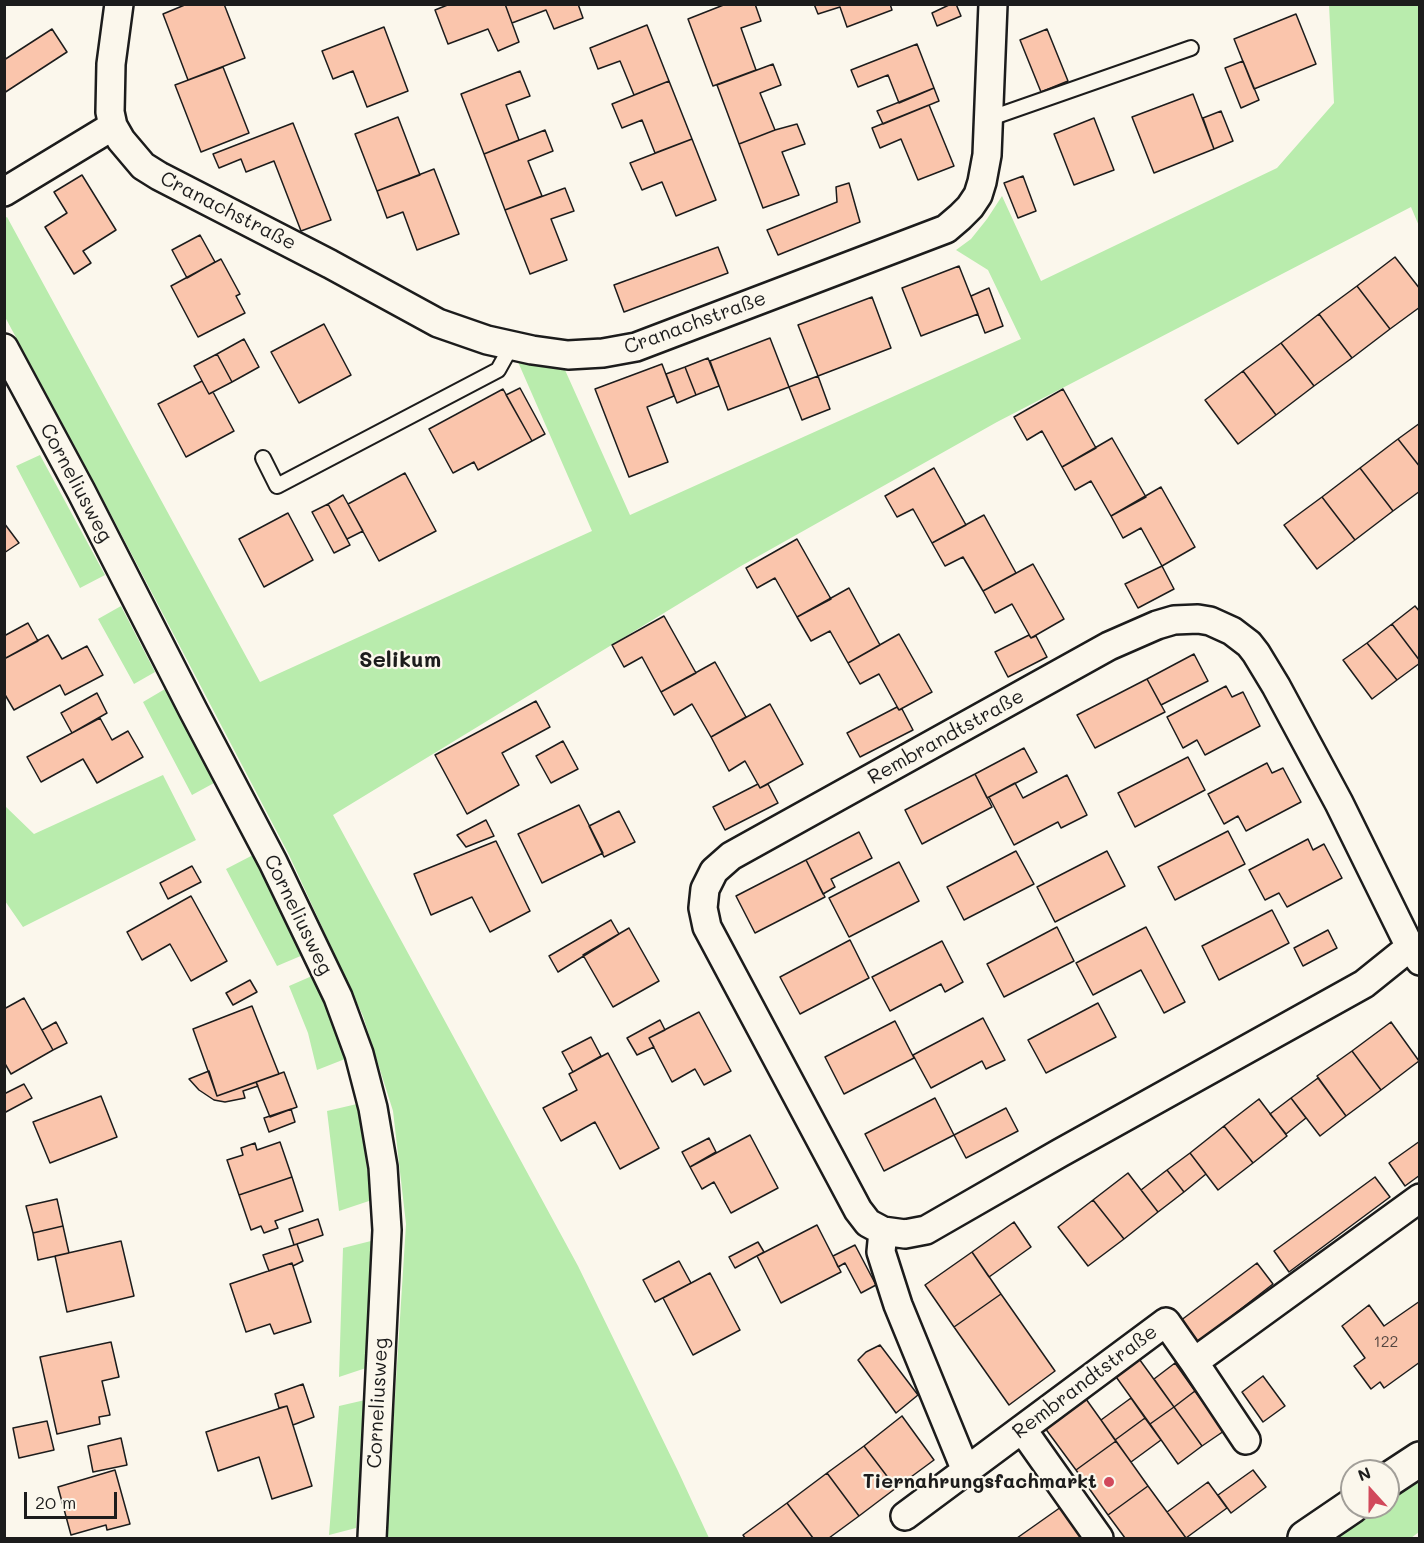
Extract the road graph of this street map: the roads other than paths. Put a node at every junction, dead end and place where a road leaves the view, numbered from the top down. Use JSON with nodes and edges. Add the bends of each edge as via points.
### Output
{"nodes":[{"id":1,"x":119,"y":4,"type":"edge"},
{"id":2,"x":993,"y":4,"type":"edge"},
{"id":3,"x":1191,"y":48,"type":"dead end"},
{"id":4,"x":988,"y":119,"type":"junction"},
{"id":5,"x":113,"y":126,"type":"junction"},
{"id":6,"x":4,"y":192,"type":"edge"},
{"id":7,"x":512,"y":345,"type":"junction"},
{"id":8,"x":4,"y":348,"type":"edge"},
{"id":9,"x":263,"y":458,"type":"dead end"},
{"id":10,"x":1415,"y":954,"type":"edge"},
{"id":11,"x":1419,"y":1198,"type":"edge"},
{"id":12,"x":883,"y":1231,"type":"junction"},
{"id":13,"x":1194,"y":1362,"type":"junction"},
{"id":14,"x":1022,"y":1429,"type":"junction"},
{"id":15,"x":1246,"y":1440,"type":"dead end"},
{"id":16,"x":1419,"y":1459,"type":"edge"},
{"id":17,"x":966,"y":1472,"type":"junction"},
{"id":18,"x":1400,"y":1472,"type":"edge"},
{"id":19,"x":1340,"y":1514,"type":"edge"},
{"id":20,"x":906,"y":1516,"type":"dead end"},
{"id":21,"x":372,"y":1539,"type":"edge"},
{"id":22,"x":1099,"y":1539,"type":"edge"},
{"id":23,"x":1305,"y":1539,"type":"edge"}],
"edges":[{"from":1,"to":5,"type":"street","name":"Cranachstraße","via":[[111,64]]},
{"from":2,"to":4,"type":"street","name":"Cranachstraße"},
{"from":3,"to":4,"type":"lane"},
{"from":4,"to":7,"type":"street","name":"Cranachstraße","via":[[987,155],[978,195],[946,229],[636,347],[568,355]]},
{"from":5,"to":6,"type":"street"},
{"from":5,"to":7,"type":"street","name":"Cranachstraße","via":[[131,153],[159,176],[438,323]]},
{"from":7,"to":9,"type":"lane","via":[[498,370],[277,486]]},
{"from":8,"to":21,"type":"street","name":"Corneliusweg","via":[[273,862],[338,997],[359,1054],[383,1167],[387,1230]]},
{"from":10,"to":12,"type":"street","name":"Rembrandtstraße","via":[[926,1230],[904,1234]]},
{"from":10,"to":12,"type":"street","name":"Rembrandtstraße","via":[[1334,794],[1249,644],[1210,621],[1186,619],[1157,625],[1109,646],[731,856],[714,871],[705,890],[707,927],[845,1189],[868,1223]]},
{"from":11,"to":13,"type":"street"},
{"from":12,"to":17,"type":"street","via":[[881,1252],[898,1305]]},
{"from":13,"to":14,"type":"street","name":"Rembrandtstraße","via":[[1166,1322]]},
{"from":13,"to":15,"type":"street","name":"Rembrandtstraße"},
{"from":14,"to":17,"type":"street","name":"Rembrandtstraße"},
{"from":14,"to":22,"type":"street"},
{"from":16,"to":18,"type":"main road"},
{"from":17,"to":20,"type":"street","name":"Rembrandtstraße"},
{"from":19,"to":23,"type":"main road"}]}
